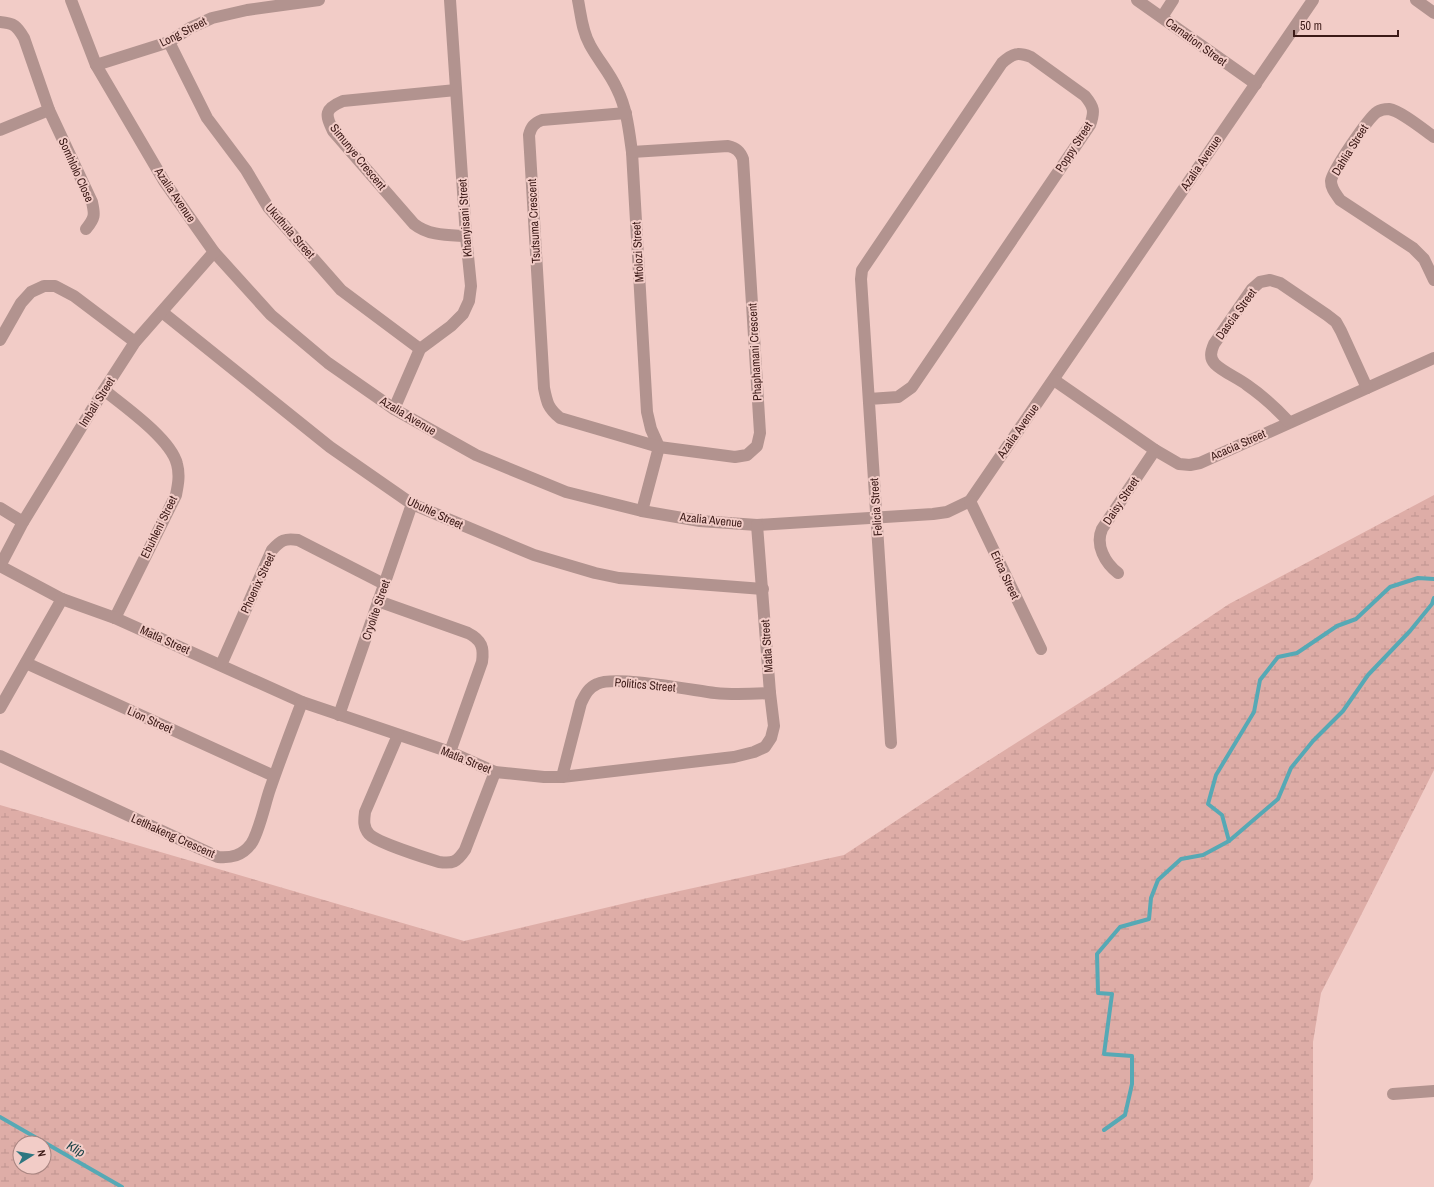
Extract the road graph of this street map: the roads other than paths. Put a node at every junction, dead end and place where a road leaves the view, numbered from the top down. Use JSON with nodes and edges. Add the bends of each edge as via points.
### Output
{"nodes":[{"id":1,"x":71,"y":0,"type":"edge"},
{"id":2,"x":319,"y":0,"type":"edge"},
{"id":3,"x":450,"y":0,"type":"edge"},
{"id":4,"x":578,"y":0,"type":"edge"},
{"id":5,"x":1137,"y":0,"type":"edge"},
{"id":6,"x":1173,"y":0,"type":"edge"},
{"id":7,"x":1313,"y":0,"type":"edge"},
{"id":8,"x":1416,"y":0,"type":"edge"},
{"id":9,"x":1434,"y":13,"type":"edge"},
{"id":10,"x":1162,"y":17,"type":"junction"},
{"id":11,"x":0,"y":22,"type":"edge"},
{"id":12,"x":169,"y":42,"type":"junction"},
{"id":13,"x":96,"y":65,"type":"junction"},
{"id":14,"x":1256,"y":84,"type":"junction"},
{"id":15,"x":456,"y":90,"type":"junction"},
{"id":16,"x":49,"y":110,"type":"junction"},
{"id":17,"x":626,"y":114,"type":"junction"},
{"id":18,"x":0,"y":130,"type":"edge"},
{"id":19,"x":1434,"y":137,"type":"edge"},
{"id":20,"x":632,"y":152,"type":"junction"},
{"id":21,"x":86,"y":229,"type":"dead end"},
{"id":22,"x":466,"y":236,"type":"junction"},
{"id":23,"x":214,"y":252,"type":"junction"},
{"id":24,"x":862,"y":270,"type":"joint"},
{"id":25,"x":1434,"y":280,"type":"edge"},
{"id":26,"x":162,"y":312,"type":"junction"},
{"id":27,"x":0,"y":340,"type":"edge"},
{"id":28,"x":135,"y":342,"type":"junction"},
{"id":29,"x":420,"y":349,"type":"junction"},
{"id":30,"x":1434,"y":358,"type":"edge"},
{"id":31,"x":1054,"y":380,"type":"junction"},
{"id":32,"x":1367,"y":388,"type":"junction"},
{"id":33,"x":104,"y":390,"type":"junction"},
{"id":34,"x":869,"y":399,"type":"junction"},
{"id":35,"x":394,"y":409,"type":"junction"},
{"id":36,"x":551,"y":410,"type":"joint"},
{"id":37,"x":1289,"y":422,"type":"junction"},
{"id":38,"x":658,"y":447,"type":"junction"},
{"id":39,"x":1155,"y":450,"type":"junction"},
{"id":40,"x":970,"y":501,"type":"junction"},
{"id":41,"x":412,"y":504,"type":"junction"},
{"id":42,"x":0,"y":508,"type":"edge"},
{"id":43,"x":642,"y":511,"type":"junction"},
{"id":44,"x":876,"y":518,"type":"junction"},
{"id":45,"x":23,"y":522,"type":"junction"},
{"id":46,"x":757,"y":525,"type":"junction"},
{"id":47,"x":0,"y":566,"type":"edge"},
{"id":48,"x":1118,"y":573,"type":"dead end"},
{"id":49,"x":384,"y":584,"type":"junction"},
{"id":50,"x":763,"y":589,"type":"junction"},
{"id":51,"x":62,"y":599,"type":"junction"},
{"id":52,"x":378,"y":602,"type":"junction"},
{"id":53,"x":115,"y":618,"type":"junction"},
{"id":54,"x":1041,"y":649,"type":"dead end"},
{"id":55,"x":26,"y":663,"type":"junction"},
{"id":56,"x":221,"y":665,"type":"junction"},
{"id":57,"x":770,"y":693,"type":"junction"},
{"id":58,"x":302,"y":702,"type":"junction"},
{"id":59,"x":0,"y":708,"type":"edge"},
{"id":60,"x":339,"y":715,"type":"junction"},
{"id":61,"x":398,"y":735,"type":"junction"},
{"id":62,"x":891,"y":743,"type":"dead end"},
{"id":63,"x":450,"y":752,"type":"junction"},
{"id":64,"x":0,"y":756,"type":"edge"},
{"id":65,"x":495,"y":772,"type":"junction"},
{"id":66,"x":274,"y":776,"type":"junction"},
{"id":67,"x":562,"y":777,"type":"junction"},
{"id":68,"x":1434,"y":1091,"type":"edge"},
{"id":69,"x":1393,"y":1094,"type":"dead end"}],
"edges":[{"from":1,"to":13,"type":"street","name":"Azalia Avenue"},
{"from":2,"to":12,"type":"street","name":"Long Street","via":[[247,10],[212,18]]},
{"from":3,"to":15,"type":"street","name":"Khanyisani Street"},
{"from":4,"to":17,"type":"street","name":"Mfolozi Street","via":[[582,25],[589,44],[618,90]]},
{"from":5,"to":10,"type":"street","name":"Carnation Street"},
{"from":6,"to":10,"type":"street"},
{"from":7,"to":14,"type":"street","name":"Azalia Avenue"},
{"from":8,"to":9,"type":"street"},
{"from":10,"to":14,"type":"street","name":"Carnation Street"},
{"from":11,"to":16,"type":"street","name":"Somhlolo Close","via":[[11,23],[18,28],[24,38]]},
{"from":12,"to":13,"type":"street","name":"Long Street"},
{"from":12,"to":29,"type":"street","name":"Ukuthula Street","via":[[207,118],[246,170],[268,207],[341,290]]},
{"from":13,"to":23,"type":"street","name":"Azalia Avenue","via":[[164,181]]},
{"from":14,"to":31,"type":"street","name":"Azalia Avenue"},
{"from":15,"to":22,"type":"street","name":"Khanyisani Street"},
{"from":15,"to":22,"type":"street","name":"Simunye Crescent","via":[[343,101],[328,110],[327,118],[334,131],[414,224],[426,232]]},
{"from":16,"to":18,"type":"street"},
{"from":16,"to":21,"type":"street","name":"Somhlolo Close","via":[[92,202],[95,212]]},
{"from":17,"to":20,"type":"street","name":"Mfolozi Street"},
{"from":17,"to":36,"type":"street","name":"Tsutsuma Crescent","via":[[542,120],[531,128],[529,136],[544,388],[546,402]]},
{"from":19,"to":25,"type":"street","name":"Dahlia Street","via":[[1399,113],[1389,109],[1378,111],[1370,118],[1339,164],[1331,181],[1333,191],[1340,200],[1413,248],[1424,259]]},
{"from":20,"to":38,"type":"street","name":"Mfolozi Street","via":[[647,412]]},
{"from":20,"to":38,"type":"street","name":"Phaphamani Crescent","via":[[728,146],[735,147],[743,160],[760,433],[757,446],[747,455],[735,457]]},
{"from":22,"to":29,"type":"street","name":"Khanyisani Street","via":[[469,301],[463,314],[452,326]]},
{"from":23,"to":26,"type":"street","name":"Imbali Street"},
{"from":23,"to":35,"type":"street","name":"Azalia Avenue","via":[[271,315],[328,363]]},
{"from":24,"to":34,"type":"street","name":"Felicia Street"},
{"from":24,"to":34,"type":"street","name":"Poppy Street","via":[[1002,63],[1011,56],[1021,54],[1031,58],[1085,96],[1092,104],[1094,115],[1090,125],[912,387],[898,397]]},
{"from":26,"to":28,"type":"street","name":"Imbali Street"},
{"from":26,"to":41,"type":"street","name":"Ubuhle Street","via":[[330,446]]},
{"from":27,"to":28,"type":"street","via":[[21,303],[31,292],[44,286],[55,286],[74,296]]},
{"from":28,"to":33,"type":"street","name":"Imbali Street"},
{"from":29,"to":35,"type":"street"},
{"from":30,"to":32,"type":"street","name":"Acacia Street"},
{"from":31,"to":39,"type":"street","name":"Acacia Street"},
{"from":31,"to":40,"type":"street","name":"Azalia Avenue"},
{"from":32,"to":37,"type":"street","name":"Acacia Street"},
{"from":32,"to":37,"type":"street","name":"Dascia Street","via":[[1336,322],[1280,283],[1270,280],[1260,282],[1252,289],[1214,344],[1212,359],[1216,365],[1267,400]]},
{"from":33,"to":45,"type":"street","name":"Imbali Street"},
{"from":33,"to":53,"type":"street","name":"Ebuhleni Street","via":[[151,428],[169,449],[177,463],[179,478],[176,495]]},
{"from":34,"to":44,"type":"street","name":"Felicia Street"},
{"from":35,"to":43,"type":"street","name":"Azalia Avenue","via":[[476,456],[559,490]]},
{"from":36,"to":38,"type":"street","name":"Phaphamani Crescent","via":[[560,418]]},
{"from":37,"to":39,"type":"street","name":"Acacia Street","via":[[1200,463],[1179,464]]},
{"from":38,"to":43,"type":"street"},
{"from":39,"to":48,"type":"street","name":"Daisy Street","via":[[1099,536],[1104,556],[1111,568]]},
{"from":40,"to":44,"type":"street","name":"Azalia Avenue","via":[[947,512]]},
{"from":40,"to":54,"type":"street","name":"Erica Street"},
{"from":41,"to":49,"type":"street","name":"Cryolite Street"},
{"from":41,"to":50,"type":"street","name":"Ubuhle Street","via":[[534,555],[595,573],[619,578]]},
{"from":42,"to":45,"type":"street"},
{"from":43,"to":46,"type":"street","name":"Azalia Avenue","via":[[700,521]]},
{"from":44,"to":46,"type":"street","name":"Azalia Avenue"},
{"from":44,"to":62,"type":"street","name":"Felicia Street"},
{"from":45,"to":47,"type":"street","name":"Imbali Street"},
{"from":46,"to":50,"type":"street","name":"Matla Street"},
{"from":47,"to":51,"type":"street","name":"Matla Street"},
{"from":49,"to":52,"type":"street","name":"Cryolite Street"},
{"from":49,"to":56,"type":"street","name":"Phoenix Street","via":[[298,540],[278,542],[272,550]]},
{"from":50,"to":57,"type":"street","name":"Matla Street"},
{"from":51,"to":53,"type":"street","name":"Matla Street"},
{"from":51,"to":55,"type":"street"},
{"from":52,"to":60,"type":"street","name":"Cryolite Street"},
{"from":52,"to":63,"type":"street","via":[[468,633],[481,643],[482,662]]},
{"from":53,"to":56,"type":"street","name":"Matla Street"},
{"from":55,"to":59,"type":"street"},
{"from":55,"to":66,"type":"street","name":"Lion Street"},
{"from":56,"to":58,"type":"street","name":"Matla Street"},
{"from":57,"to":67,"type":"street","name":"Matla Street","via":[[774,726],[771,738],[765,747],[754,752],[734,757]]},
{"from":57,"to":67,"type":"street","name":"Politics Street","via":[[716,693],[628,682],[597,684],[587,692],[581,702]]},
{"from":58,"to":60,"type":"street","name":"Matla Street"},
{"from":58,"to":66,"type":"street","name":"Letlhakeng Crescent"},
{"from":60,"to":61,"type":"street","name":"Matla Street"},
{"from":61,"to":63,"type":"street","name":"Matla Street"},
{"from":61,"to":65,"type":"street","via":[[365,812],[364,824],[368,834],[378,840],[439,862],[450,863],[459,859],[465,850]]},
{"from":63,"to":65,"type":"street","name":"Matla Street"},
{"from":64,"to":66,"type":"street","name":"Letlhakeng Crescent","via":[[218,857],[231,858],[250,845]]},
{"from":65,"to":67,"type":"street","name":"Matla Street"},
{"from":68,"to":69,"type":"street"}]}
